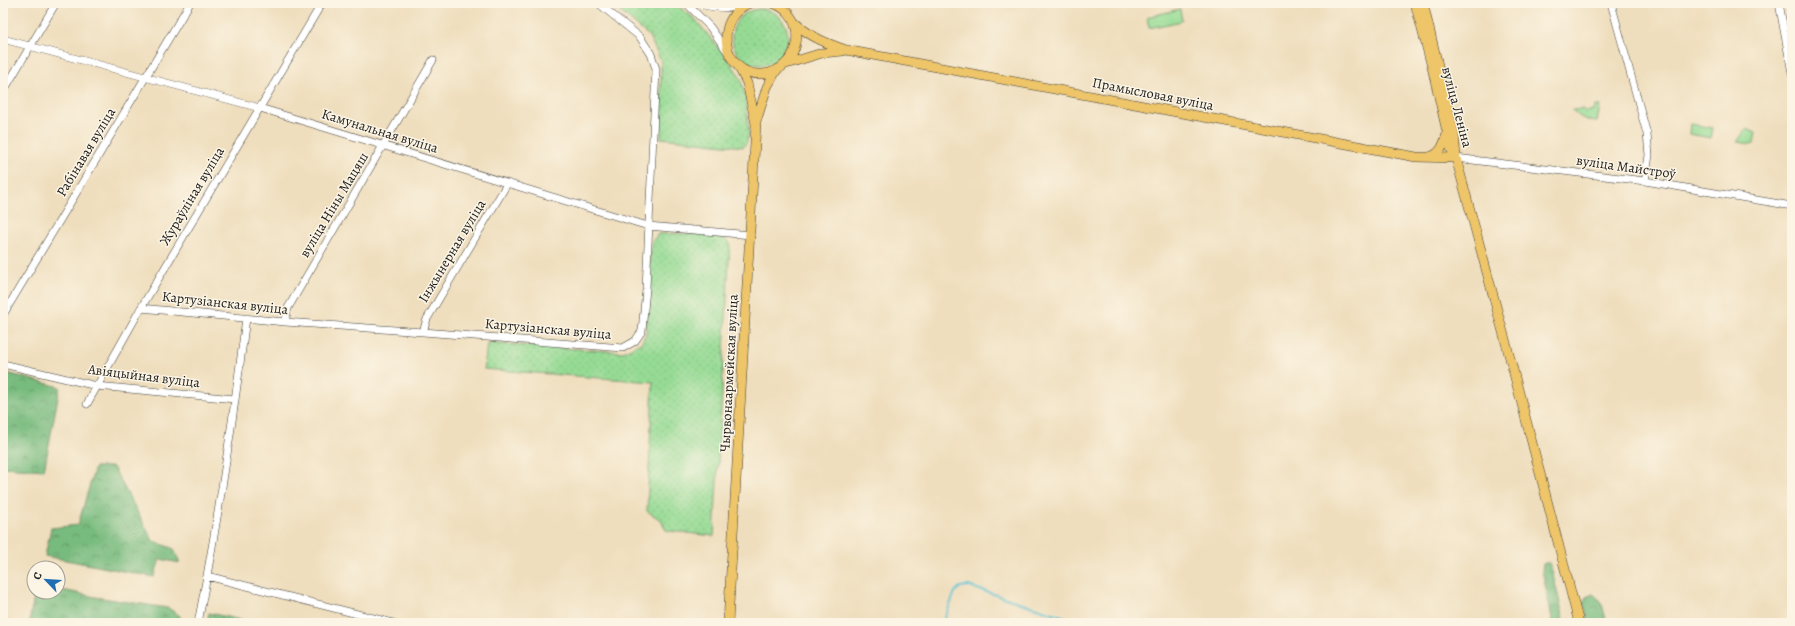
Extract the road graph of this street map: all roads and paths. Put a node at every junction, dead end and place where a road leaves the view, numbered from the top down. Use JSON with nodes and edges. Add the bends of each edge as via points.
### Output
{"nodes":[{"id":1,"x":56,"y":3,"type":"edge"},
{"id":2,"x":190,"y":3,"type":"edge"},
{"id":3,"x":322,"y":3,"type":"edge"},
{"id":4,"x":598,"y":3,"type":"edge"},
{"id":5,"x":686,"y":3,"type":"edge"},
{"id":6,"x":695,"y":3,"type":"edge"},
{"id":7,"x":772,"y":3,"type":"edge"},
{"id":8,"x":1415,"y":3,"type":"edge"},
{"id":9,"x":1423,"y":3,"type":"edge"},
{"id":10,"x":1611,"y":3,"type":"edge"},
{"id":11,"x":1779,"y":3,"type":"edge"},
{"id":12,"x":747,"y":4,"type":"edge"},
{"id":13,"x":783,"y":6,"type":"edge"},
{"id":14,"x":794,"y":22,"type":"junction"},
{"id":15,"x":3,"y":39,"type":"edge"},
{"id":16,"x":30,"y":46,"type":"junction"},
{"id":17,"x":846,"y":50,"type":"junction"},
{"id":18,"x":729,"y":53,"type":"junction"},
{"id":19,"x":433,"y":60,"type":"dead end"},
{"id":20,"x":737,"y":64,"type":"junction"},
{"id":21,"x":786,"y":64,"type":"junction"},
{"id":22,"x":776,"y":71,"type":"junction"},
{"id":23,"x":1792,"y":73,"type":"edge"},
{"id":24,"x":146,"y":78,"type":"junction"},
{"id":25,"x":3,"y":92,"type":"edge"},
{"id":26,"x":260,"y":108,"type":"junction"},
{"id":27,"x":756,"y":124,"type":"junction"},
{"id":28,"x":1447,"y":134,"type":"junction"},
{"id":29,"x":384,"y":146,"type":"junction"},
{"id":30,"x":1428,"y":157,"type":"junction"},
{"id":31,"x":1456,"y":158,"type":"junction"},
{"id":32,"x":1645,"y":182,"type":"junction"},
{"id":33,"x":507,"y":184,"type":"junction"},
{"id":34,"x":1792,"y":206,"type":"edge"},
{"id":35,"x":648,"y":226,"type":"junction"},
{"id":36,"x":751,"y":235,"type":"junction"},
{"id":37,"x":141,"y":308,"type":"junction"},
{"id":38,"x":3,"y":315,"type":"edge"},
{"id":39,"x":246,"y":318,"type":"junction"},
{"id":40,"x":285,"y":322,"type":"junction"},
{"id":41,"x":423,"y":332,"type":"junction"},
{"id":42,"x":3,"y":364,"type":"edge"},
{"id":43,"x":96,"y":386,"type":"junction"},
{"id":44,"x":235,"y":399,"type":"junction"},
{"id":45,"x":87,"y":404,"type":"dead end"},
{"id":46,"x":207,"y":576,"type":"junction"},
{"id":47,"x":198,"y":623,"type":"edge"},
{"id":48,"x":393,"y":623,"type":"edge"},
{"id":49,"x":728,"y":623,"type":"edge"},
{"id":50,"x":1579,"y":623,"type":"edge"}],
"edges":[{"from":1,"to":16,"type":"street"},
{"from":2,"to":24,"type":"street","name":"Рабінавая вуліца"},
{"from":3,"to":26,"type":"street","name":"Жураўліная вуліца"},
{"from":4,"to":35,"type":"street","name":"Картузіанская вуліца","via":[[640,37],[652,54],[656,69]]},
{"from":5,"to":18,"type":"street","via":[[710,27]]},
{"from":6,"to":12,"type":"street","via":[[731,8]]},
{"from":7,"to":13,"type":"main road"},
{"from":8,"to":28,"type":"main road","name":"вуліца Леніна"},
{"from":9,"to":31,"type":"main road","name":"вуліца Леніна","via":[[1454,132]]},
{"from":10,"to":32,"type":"street","via":[[1647,134],[1649,155]]},
{"from":11,"to":23,"type":"street"},
{"from":12,"to":18,"type":"main road","via":[[732,16],[726,28],[725,41]]},
{"from":13,"to":14,"type":"main road"},
{"from":14,"to":17,"type":"main road","name":"Прамысловая вуліца","via":[[818,40]]},
{"from":14,"to":21,"type":"main road","via":[[797,44]]},
{"from":15,"to":16,"type":"street","name":"Камунальная вуліца"},
{"from":16,"to":24,"type":"street","name":"Камунальная вуліца"},
{"from":16,"to":25,"type":"street"},
{"from":17,"to":21,"type":"main road","name":"Прамысловая вуліца","via":[[822,53]]},
{"from":17,"to":30,"type":"main road","name":"Прамысловая вуліца","via":[[1253,127]]},
{"from":18,"to":20,"type":"main road","name":"Чырвонаармейская вуліца"},
{"from":19,"to":29,"type":"street","name":"вуліца Ніны Мацяш"},
{"from":20,"to":22,"type":"main road","via":[[749,72],[762,74]]},
{"from":20,"to":27,"type":"main road","name":"Чырвонаармейская вуліца","via":[[747,83]]},
{"from":21,"to":22,"type":"main road"},
{"from":22,"to":27,"type":"main road","name":"Чырвонаармейская вуліца","via":[[767,87]]},
{"from":24,"to":26,"type":"street","name":"Камунальная вуліца"},
{"from":24,"to":38,"type":"street","name":"Рабінавая вуліца"},
{"from":26,"to":29,"type":"street","name":"Камунальная вуліца"},
{"from":26,"to":37,"type":"street","name":"Жураўліная вуліца"},
{"from":27,"to":36,"type":"main road","name":"Чырвонаармейская вуліца"},
{"from":28,"to":30,"type":"main road","via":[[1442,148]]},
{"from":28,"to":31,"type":"main road","name":"вуліца Леніна"},
{"from":29,"to":33,"type":"street","name":"Камунальная вуліца"},
{"from":29,"to":40,"type":"street","name":"вуліца Ніны Мацяш","via":[[288,308]]},
{"from":30,"to":31,"type":"main road","name":"Прамысловая вуліца"},
{"from":31,"to":32,"type":"street","name":"вуліца Майстроў"},
{"from":31,"to":50,"type":"main road"},
{"from":32,"to":34,"type":"street","name":"вуліца Майстроў"},
{"from":33,"to":35,"type":"street","name":"Камунальная вуліца"},
{"from":33,"to":41,"type":"street","name":"Інжынерная вуліца","via":[[427,319]]},
{"from":35,"to":36,"type":"street","name":"Камунальная вуліца"},
{"from":35,"to":41,"type":"street","name":"Картузіанская вуліца","via":[[642,331],[635,341],[623,348]]},
{"from":36,"to":49,"type":"main road","name":"Чырвонаармейская вуліца"},
{"from":37,"to":39,"type":"street","name":"Картузіанская вуліца"},
{"from":37,"to":43,"type":"street","name":"Жураўліная вуліца"},
{"from":39,"to":40,"type":"street","name":"Картузіанская вуліца"},
{"from":39,"to":44,"type":"street"},
{"from":40,"to":41,"type":"street","name":"Картузіанская вуліца"},
{"from":42,"to":43,"type":"street","name":"Авіяцыйная вуліца"},
{"from":43,"to":44,"type":"street","name":"Авіяцыйная вуліца"},
{"from":43,"to":45,"type":"street","name":"Жураўліная вуліца"},
{"from":44,"to":46,"type":"street"},
{"from":46,"to":47,"type":"street"},
{"from":46,"to":48,"type":"street"}]}
